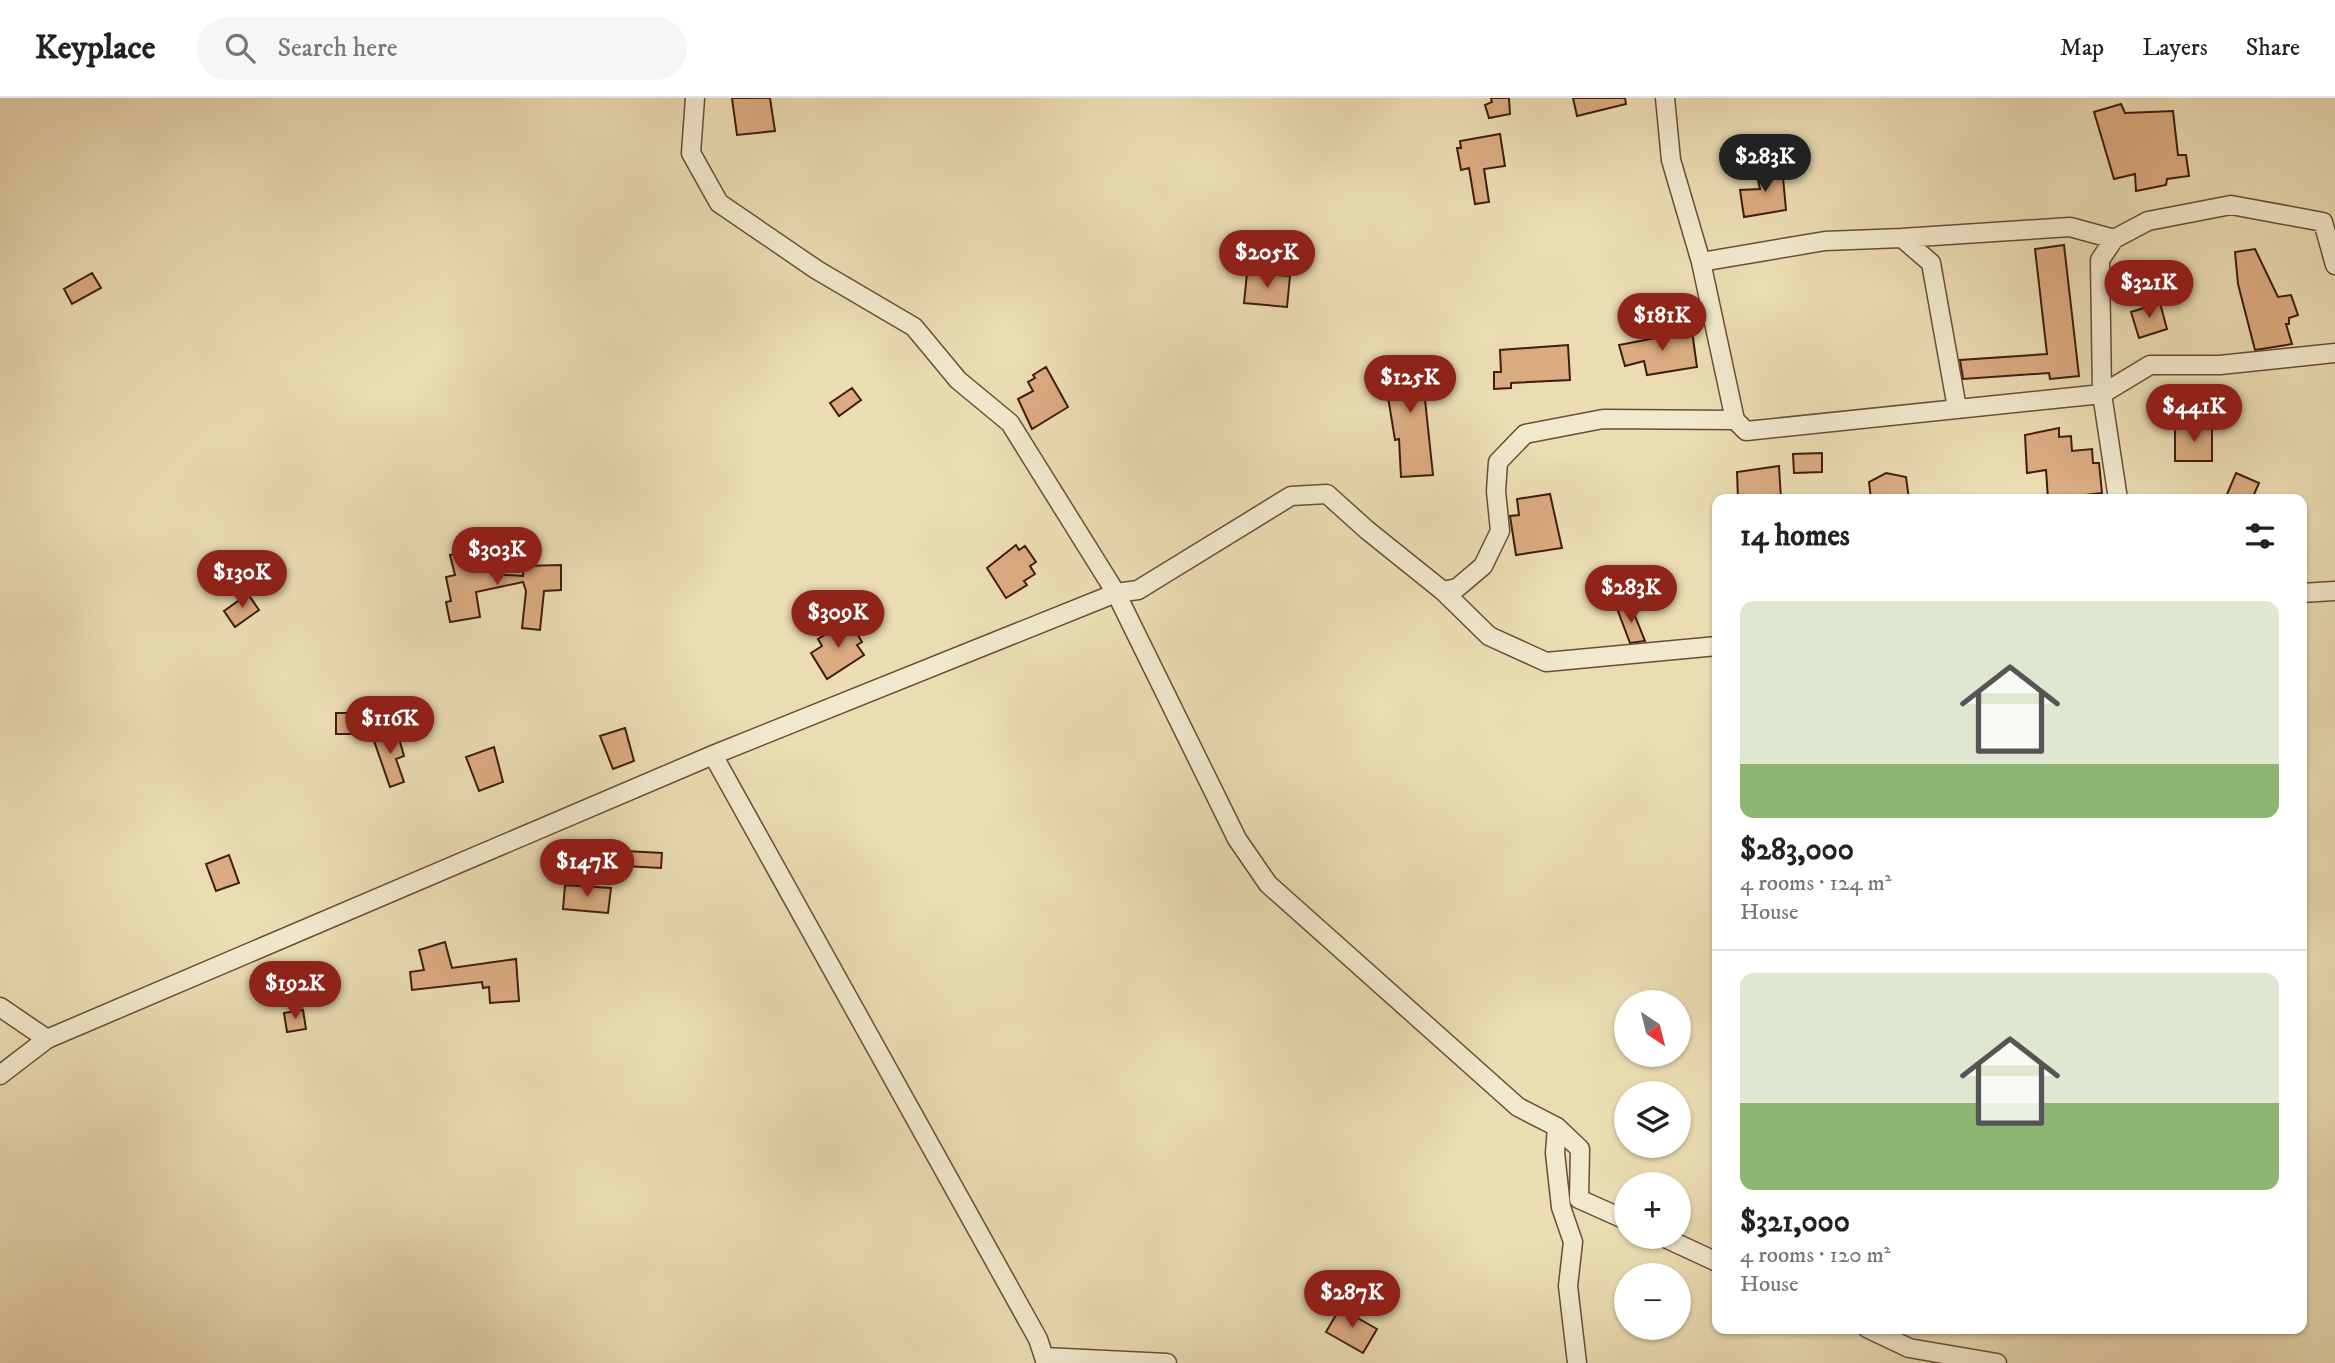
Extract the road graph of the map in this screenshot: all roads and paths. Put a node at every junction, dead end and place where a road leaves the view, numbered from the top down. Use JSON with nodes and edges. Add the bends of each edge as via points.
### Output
{"nodes":[{"id":1,"x":695,"y":98,"type":"edge"},
{"id":2,"x":1665,"y":98,"type":"edge"},
{"id":3,"x":1902,"y":238,"type":"junction"},
{"id":4,"x":2114,"y":239,"type":"junction"},
{"id":5,"x":1701,"y":262,"type":"junction"},
{"id":6,"x":2335,"y":265,"type":"edge"},
{"id":7,"x":2335,"y":354,"type":"edge"},
{"id":8,"x":2102,"y":394,"type":"junction"},
{"id":9,"x":1957,"y":408,"type":"junction"},
{"id":10,"x":1735,"y":420,"type":"junction"},
{"id":11,"x":2117,"y":494,"type":"edge"},
{"id":12,"x":1443,"y":591,"type":"junction"},
{"id":13,"x":2335,"y":591,"type":"edge"},
{"id":14,"x":1116,"y":593,"type":"junction"},
{"id":15,"x":2307,"y":593,"type":"edge"},
{"id":16,"x":1712,"y":646,"type":"edge"},
{"id":17,"x":713,"y":755,"type":"junction"},
{"id":18,"x":0,"y":1007,"type":"edge"},
{"id":19,"x":47,"y":1039,"type":"junction"},
{"id":20,"x":0,"y":1075,"type":"edge"},
{"id":21,"x":1557,"y":1127,"type":"junction"},
{"id":22,"x":1614,"y":1215,"type":"edge"},
{"id":23,"x":1689,"y":1249,"type":"edge"},
{"id":24,"x":1712,"y":1260,"type":"edge"},
{"id":25,"x":1880,"y":1334,"type":"edge"},
{"id":26,"x":1045,"y":1360,"type":"edge"},
{"id":27,"x":1167,"y":1363,"type":"edge"},
{"id":28,"x":1577,"y":1363,"type":"edge"},
{"id":29,"x":1997,"y":1363,"type":"edge"}],
"edges":[{"from":1,"to":14,"type":"street","via":[[691,153],[719,202],[817,270],[914,327],[958,380],[1010,423]]},
{"from":2,"to":5,"type":"street","via":[[1671,160]]},
{"from":3,"to":4,"type":"street","via":[[2070,228]]},
{"from":3,"to":5,"type":"street","via":[[1825,241]]},
{"from":3,"to":9,"type":"street","via":[[1931,263]]},
{"from":4,"to":6,"type":"street","via":[[2148,222],[2231,205],[2323,222]]},
{"from":4,"to":8,"type":"street","via":[[2100,260]]},
{"from":5,"to":10,"type":"street"},
{"from":7,"to":8,"type":"street","via":[[2220,365],[2150,365]]},
{"from":8,"to":9,"type":"street"},
{"from":8,"to":11,"type":"street"},
{"from":9,"to":10,"type":"street","via":[[1746,431]]},
{"from":10,"to":12,"type":"street","via":[[1602,419],[1525,433],[1498,462],[1500,531],[1483,566],[1457,588]]},
{"from":12,"to":14,"type":"street","via":[[1327,494],[1291,496],[1138,590]]},
{"from":12,"to":16,"type":"street","via":[[1489,636],[1546,663]]},
{"from":13,"to":15,"type":"street"},
{"from":14,"to":17,"type":"street"},
{"from":14,"to":21,"type":"street","via":[[1237,839],[1268,884],[1518,1107]]},
{"from":17,"to":19,"type":"street"},
{"from":17,"to":26,"type":"street","via":[[1038,1339]]},
{"from":18,"to":19,"type":"street"},
{"from":19,"to":20,"type":"street"},
{"from":21,"to":22,"type":"street","via":[[1580,1149],[1579,1199]]},
{"from":21,"to":28,"type":"street","via":[[1561,1208],[1573,1242],[1569,1286]]},
{"from":23,"to":24,"type":"street"},
{"from":25,"to":29,"type":"street","via":[[1909,1348]]},
{"from":26,"to":27,"type":"street"}]}
